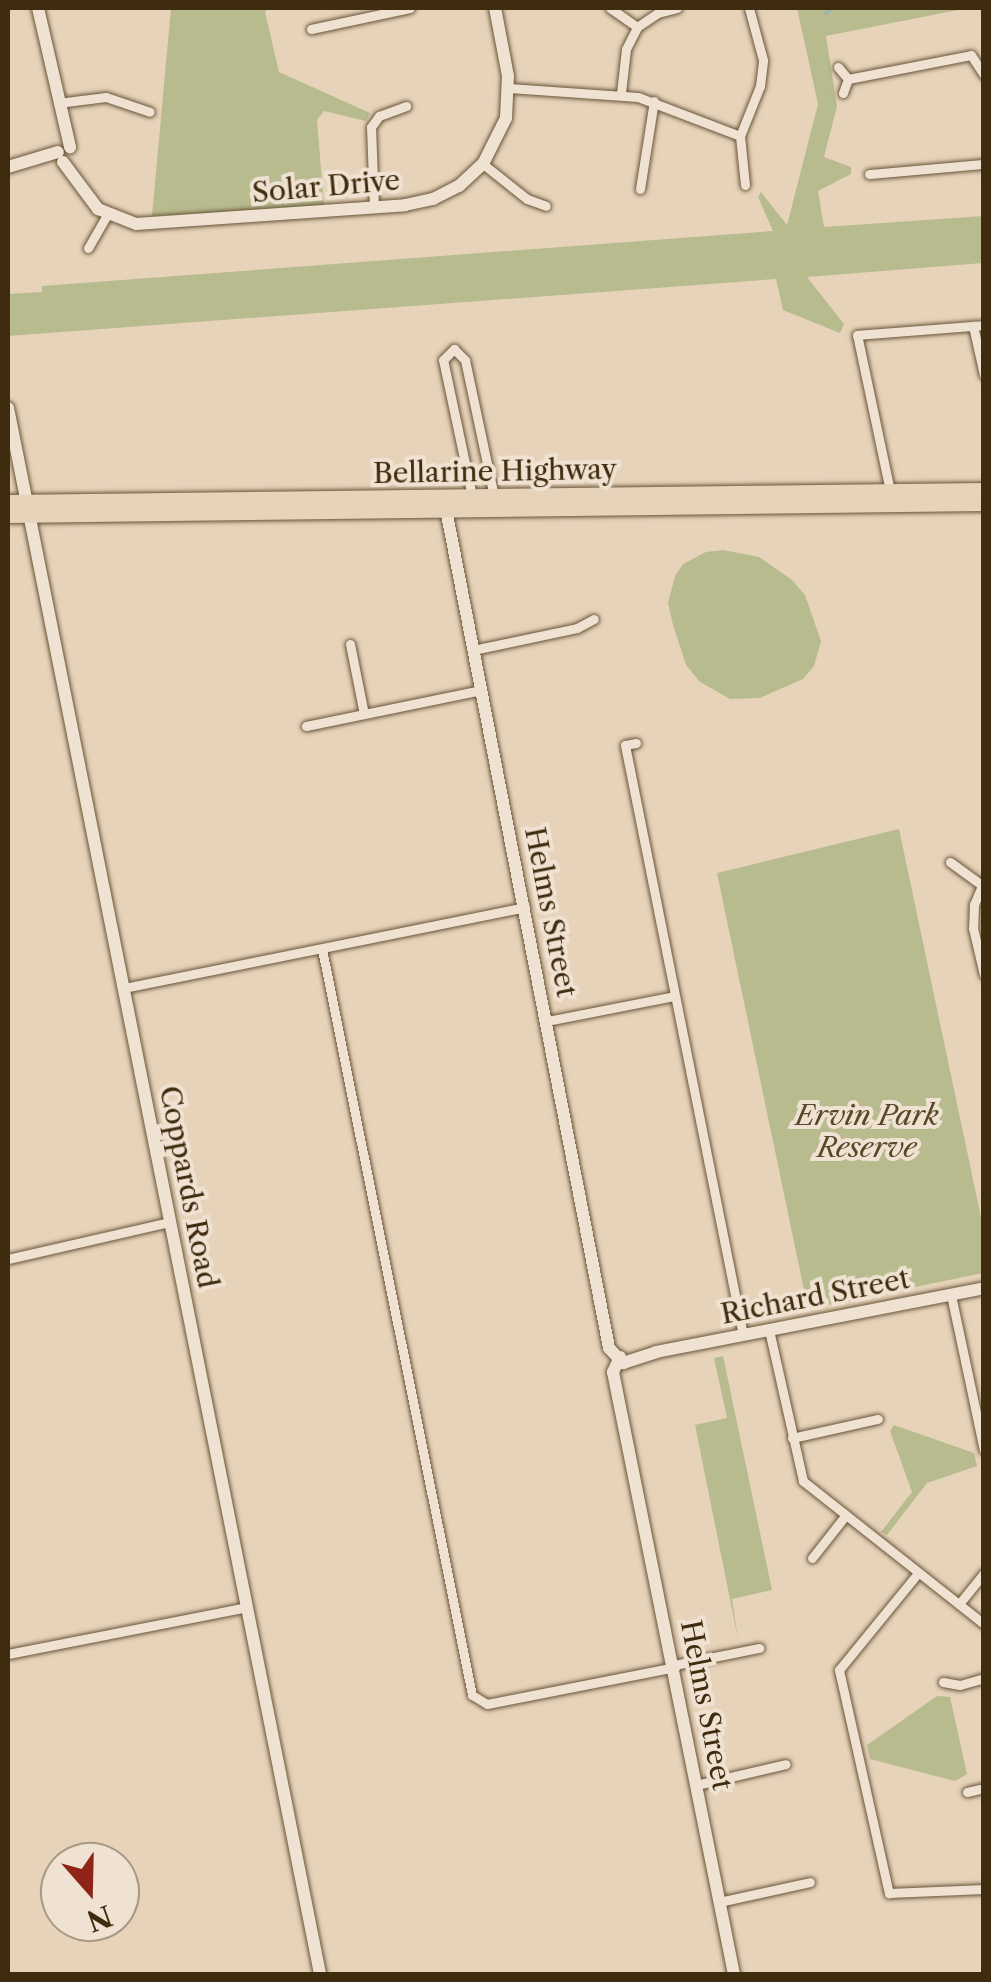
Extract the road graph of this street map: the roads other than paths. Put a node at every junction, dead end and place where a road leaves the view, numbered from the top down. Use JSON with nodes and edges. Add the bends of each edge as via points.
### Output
{"nodes":[{"id":1,"x":38,"y":8,"type":"edge"},
{"id":2,"x":410,"y":8,"type":"edge"},
{"id":3,"x":494,"y":8,"type":"edge"},
{"id":4,"x":610,"y":8,"type":"edge"},
{"id":5,"x":677,"y":8,"type":"edge"},
{"id":6,"x":749,"y":8,"type":"edge"},
{"id":7,"x":637,"y":28,"type":"junction"},
{"id":8,"x":311,"y":29,"type":"dead end"},
{"id":9,"x":838,"y":67,"type":"dead end"},
{"id":10,"x":984,"y":75,"type":"edge"},
{"id":11,"x":848,"y":79,"type":"junction"},
{"id":12,"x":509,"y":88,"type":"junction"},
{"id":13,"x":621,"y":93,"type":"junction"},
{"id":14,"x":843,"y":93,"type":"dead end"},
{"id":15,"x":654,"y":101,"type":"junction"},
{"id":16,"x":58,"y":103,"type":"junction"},
{"id":17,"x":406,"y":106,"type":"dead end"},
{"id":18,"x":150,"y":112,"type":"dead end"},
{"id":19,"x":740,"y":136,"type":"junction"},
{"id":20,"x":64,"y":155,"type":"junction"},
{"id":21,"x":483,"y":164,"type":"junction"},
{"id":22,"x":984,"y":164,"type":"edge"},
{"id":23,"x":8,"y":166,"type":"edge"},
{"id":24,"x":869,"y":174,"type":"dead end"},
{"id":25,"x":745,"y":186,"type":"dead end"},
{"id":26,"x":640,"y":188,"type":"dead end"},
{"id":27,"x":546,"y":206,"type":"dead end"},
{"id":28,"x":374,"y":208,"type":"junction"},
{"id":29,"x":107,"y":215,"type":"junction"},
{"id":30,"x":88,"y":248,"type":"dead end"},
{"id":31,"x":978,"y":325,"type":"edge"},
{"id":32,"x":984,"y":375,"type":"edge"},
{"id":33,"x":8,"y":408,"type":"edge"},
{"id":34,"x":984,"y":490,"type":"edge"},
{"id":35,"x":890,"y":491,"type":"junction"},
{"id":36,"x":472,"y":496,"type":"junction"},
{"id":37,"x":494,"y":496,"type":"junction"},
{"id":38,"x":8,"y":502,"type":"edge"},
{"id":39,"x":445,"y":503,"type":"junction"},
{"id":40,"x":984,"y":503,"type":"edge"},
{"id":41,"x":28,"y":508,"type":"junction"},
{"id":42,"x":8,"y":515,"type":"edge"},
{"id":43,"x":594,"y":619,"type":"dead end"},
{"id":44,"x":350,"y":644,"type":"dead end"},
{"id":45,"x":473,"y":650,"type":"junction"},
{"id":46,"x":481,"y":690,"type":"junction"},
{"id":47,"x":364,"y":714,"type":"junction"},
{"id":48,"x":306,"y":726,"type":"dead end"},
{"id":49,"x":626,"y":744,"type":"dead end"},
{"id":50,"x":950,"y":862,"type":"dead end"},
{"id":51,"x":982,"y":882,"type":"edge"},
{"id":52,"x":524,"y":908,"type":"junction"},
{"id":53,"x":322,"y":949,"type":"junction"},
{"id":54,"x":984,"y":975,"type":"edge"},
{"id":55,"x":124,"y":988,"type":"junction"},
{"id":56,"x":675,"y":996,"type":"junction"},
{"id":57,"x":547,"y":1021,"type":"junction"},
{"id":58,"x":170,"y":1225,"type":"junction"},
{"id":59,"x":8,"y":1259,"type":"edge"},
{"id":60,"x":984,"y":1288,"type":"edge"},
{"id":61,"x":950,"y":1295,"type":"junction"},
{"id":62,"x":769,"y":1330,"type":"junction"},
{"id":63,"x":743,"y":1335,"type":"junction"},
{"id":64,"x":620,"y":1359,"type":"junction"},
{"id":65,"x":878,"y":1419,"type":"dead end"},
{"id":66,"x":792,"y":1438,"type":"junction"},
{"id":67,"x":984,"y":1450,"type":"edge"},
{"id":68,"x":845,"y":1516,"type":"junction"},
{"id":69,"x":812,"y":1558,"type":"dead end"},
{"id":70,"x":918,"y":1573,"type":"junction"},
{"id":71,"x":984,"y":1574,"type":"edge"},
{"id":72,"x":959,"y":1604,"type":"junction"},
{"id":73,"x":247,"y":1607,"type":"junction"},
{"id":74,"x":984,"y":1624,"type":"edge"},
{"id":75,"x":759,"y":1648,"type":"dead end"},
{"id":76,"x":8,"y":1654,"type":"edge"},
{"id":77,"x":674,"y":1666,"type":"junction"},
{"id":78,"x":984,"y":1678,"type":"edge"},
{"id":79,"x":943,"y":1682,"type":"dead end"},
{"id":80,"x":786,"y":1764,"type":"dead end"},
{"id":81,"x":696,"y":1784,"type":"junction"},
{"id":82,"x":984,"y":1788,"type":"edge"},
{"id":83,"x":966,"y":1792,"type":"dead end"},
{"id":84,"x":810,"y":1882,"type":"dead end"},
{"id":85,"x":984,"y":1889,"type":"edge"},
{"id":86,"x":719,"y":1902,"type":"junction"},
{"id":87,"x":320,"y":1974,"type":"edge"},
{"id":88,"x":734,"y":1974,"type":"edge"}],
"edges":[{"from":1,"to":16,"type":"street"},
{"from":2,"to":8,"type":"street"},
{"from":3,"to":12,"type":"street","name":"Solar Drive"},
{"from":4,"to":7,"type":"street"},
{"from":5,"to":7,"type":"street"},
{"from":6,"to":19,"type":"street","via":[[762,76]]},
{"from":7,"to":13,"type":"street","via":[[626,49]]},
{"from":9,"to":11,"type":"street"},
{"from":10,"to":11,"type":"street","via":[[971,56]]},
{"from":11,"to":14,"type":"street"},
{"from":12,"to":13,"type":"street"},
{"from":12,"to":21,"type":"street","name":"Solar Drive","via":[[506,118]]},
{"from":13,"to":15,"type":"street"},
{"from":15,"to":19,"type":"street"},
{"from":15,"to":26,"type":"street"},
{"from":16,"to":18,"type":"street","via":[[106,97]]},
{"from":16,"to":20,"type":"street"},
{"from":17,"to":28,"type":"street","via":[[379,116],[371,127]]},
{"from":19,"to":25,"type":"street"},
{"from":20,"to":23,"type":"street"},
{"from":20,"to":29,"type":"street"},
{"from":21,"to":27,"type":"street"},
{"from":21,"to":28,"type":"street","name":"Solar Drive","via":[[433,199]]},
{"from":22,"to":24,"type":"street"},
{"from":28,"to":29,"type":"street","name":"Solar Drive","via":[[148,225]]},
{"from":29,"to":30,"type":"street"},
{"from":31,"to":32,"type":"street"},
{"from":31,"to":35,"type":"street","via":[[857,335]]},
{"from":33,"to":41,"type":"street","name":"Coppards Road"},
{"from":34,"to":35,"type":"highway","name":"Bellarine Highway"},
{"from":35,"to":37,"type":"highway","name":"Bellarine Highway"},
{"from":36,"to":37,"type":"highway","name":"Bellarine Highway"},
{"from":36,"to":37,"type":"street","via":[[444,360],[454,350],[465,360]]},
{"from":36,"to":39,"type":"highway","name":"Bellarine Highway"},
{"from":38,"to":41,"type":"highway","name":"Bellarine Highway"},
{"from":39,"to":40,"type":"highway","name":"Bellarine Highway"},
{"from":39,"to":41,"type":"highway","name":"Bellarine Highway"},
{"from":39,"to":45,"type":"street","name":"Helms Street"},
{"from":41,"to":42,"type":"highway","name":"Bellarine Highway"},
{"from":41,"to":55,"type":"street","name":"Coppards Road"},
{"from":43,"to":45,"type":"street"},
{"from":44,"to":47,"type":"street"},
{"from":45,"to":46,"type":"street","name":"Helms Street"},
{"from":46,"to":47,"type":"street"},
{"from":46,"to":52,"type":"street","name":"Helms Street"},
{"from":47,"to":48,"type":"street"},
{"from":49,"to":56,"type":"street"},
{"from":50,"to":51,"type":"street"},
{"from":51,"to":54,"type":"street","via":[[973,928]]},
{"from":52,"to":53,"type":"street"},
{"from":52,"to":57,"type":"street","name":"Helms Street"},
{"from":53,"to":55,"type":"street"},
{"from":53,"to":77,"type":"street","via":[[471,1691],[478,1702],[490,1704]]},
{"from":55,"to":58,"type":"street","name":"Coppards Road"},
{"from":56,"to":57,"type":"street"},
{"from":56,"to":63,"type":"street"},
{"from":57,"to":64,"type":"street","name":"Helms Street","via":[[609,1337]]},
{"from":58,"to":59,"type":"street"},
{"from":58,"to":73,"type":"street","name":"Coppards Road"},
{"from":60,"to":61,"type":"street","name":"Richard Street"},
{"from":61,"to":62,"type":"street","name":"Richard Street"},
{"from":61,"to":67,"type":"street"},
{"from":62,"to":63,"type":"street","name":"Richard Street"},
{"from":62,"to":66,"type":"street"},
{"from":63,"to":64,"type":"street","name":"Richard Street"},
{"from":64,"to":77,"type":"street","name":"Helms Street","via":[[619,1386]]},
{"from":65,"to":66,"type":"street"},
{"from":66,"to":68,"type":"street","via":[[803,1481]]},
{"from":68,"to":69,"type":"street"},
{"from":68,"to":70,"type":"street"},
{"from":70,"to":72,"type":"street"},
{"from":70,"to":85,"type":"street","via":[[839,1670],[889,1893]]},
{"from":71,"to":72,"type":"street"},
{"from":72,"to":74,"type":"street"},
{"from":73,"to":76,"type":"street"},
{"from":73,"to":87,"type":"street","name":"Coppards Road"},
{"from":75,"to":77,"type":"street"},
{"from":77,"to":81,"type":"street","name":"Helms Street"},
{"from":78,"to":79,"type":"street"},
{"from":80,"to":81,"type":"street"},
{"from":81,"to":86,"type":"street","name":"Helms Street"},
{"from":82,"to":83,"type":"street"},
{"from":84,"to":86,"type":"street"},
{"from":86,"to":88,"type":"street","name":"Helms Street"}]}
